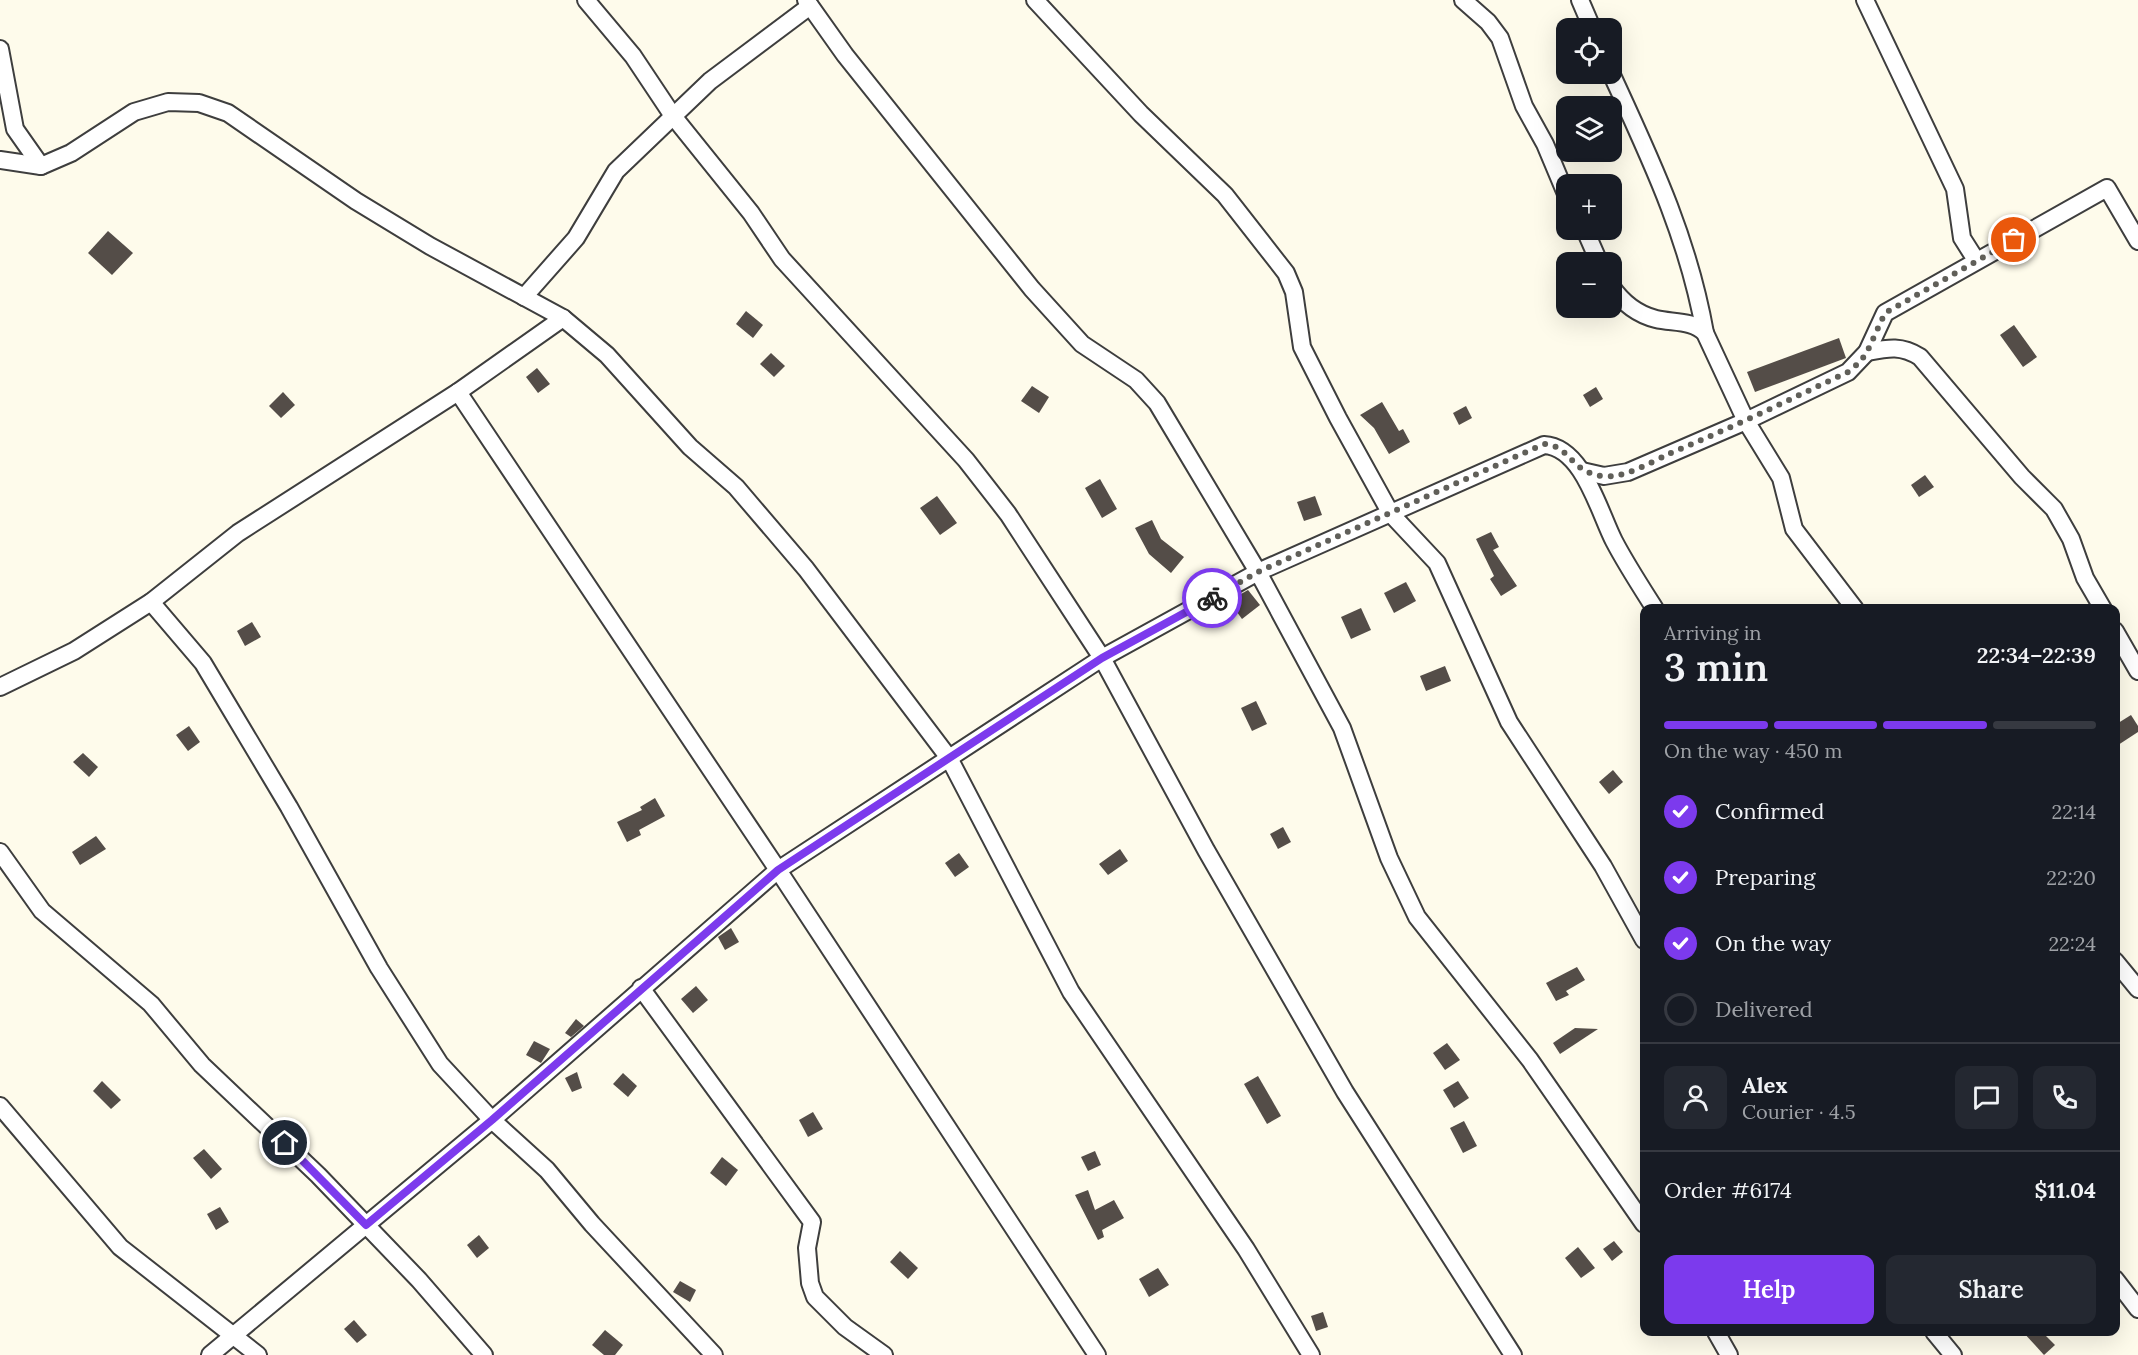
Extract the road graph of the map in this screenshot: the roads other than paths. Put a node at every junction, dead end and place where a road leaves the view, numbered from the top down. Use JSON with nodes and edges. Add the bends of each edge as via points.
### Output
{"nodes":[{"id":1,"x":586,"y":0,"type":"edge"},
{"id":2,"x":1035,"y":0,"type":"edge"},
{"id":3,"x":1462,"y":0,"type":"edge"},
{"id":4,"x":1580,"y":0,"type":"edge"},
{"id":5,"x":1865,"y":0,"type":"edge"},
{"id":6,"x":808,"y":3,"type":"edge"},
{"id":7,"x":1588,"y":18,"type":"edge"},
{"id":8,"x":0,"y":50,"type":"edge"},
{"id":9,"x":1616,"y":84,"type":"edge"},
{"id":10,"x":673,"y":116,"type":"junction"},
{"id":11,"x":0,"y":160,"type":"edge"},
{"id":12,"x":41,"y":166,"type":"junction"},
{"id":13,"x":1558,"y":174,"type":"edge"},
{"id":14,"x":2138,"y":241,"type":"edge"},
{"id":15,"x":1976,"y":260,"type":"junction"},
{"id":16,"x":524,"y":297,"type":"junction"},
{"id":17,"x":1622,"y":302,"type":"edge"},
{"id":18,"x":563,"y":318,"type":"junction"},
{"id":19,"x":1705,"y":333,"type":"junction"},
{"id":20,"x":1867,"y":352,"type":"junction"},
{"id":21,"x":458,"y":392,"type":"junction"},
{"id":22,"x":1746,"y":421,"type":"junction"},
{"id":23,"x":1582,"y":471,"type":"junction"},
{"id":24,"x":1391,"y":514,"type":"junction"},
{"id":25,"x":1258,"y":572,"type":"junction"},
{"id":26,"x":151,"y":602,"type":"junction"},
{"id":27,"x":1652,"y":604,"type":"edge"},
{"id":28,"x":1851,"y":604,"type":"edge"},
{"id":29,"x":2100,"y":604,"type":"edge"},
{"id":30,"x":2120,"y":640,"type":"edge"},
{"id":31,"x":1102,"y":658,"type":"junction"},
{"id":32,"x":2138,"y":671,"type":"edge"},
{"id":33,"x":0,"y":687,"type":"edge"},
{"id":34,"x":949,"y":758,"type":"junction"},
{"id":35,"x":0,"y":852,"type":"edge"},
{"id":36,"x":778,"y":870,"type":"junction"},
{"id":37,"x":1640,"y":933,"type":"edge"},
{"id":38,"x":2120,"y":968,"type":"edge"},
{"id":39,"x":641,"y":988,"type":"junction"},
{"id":40,"x":2138,"y":989,"type":"edge"},
{"id":41,"x":0,"y":1106,"type":"edge"},
{"id":42,"x":492,"y":1120,"type":"junction"},
{"id":43,"x":1640,"y":1218,"type":"edge"},
{"id":44,"x":366,"y":1225,"type":"junction"},
{"id":45,"x":2120,"y":1286,"type":"edge"},
{"id":46,"x":2138,"y":1310,"type":"edge"},
{"id":47,"x":233,"y":1335,"type":"junction"},
{"id":48,"x":1718,"y":1336,"type":"edge"},
{"id":49,"x":1937,"y":1336,"type":"edge"},
{"id":50,"x":210,"y":1355,"type":"edge"},
{"id":51,"x":258,"y":1355,"type":"edge"},
{"id":52,"x":484,"y":1355,"type":"edge"},
{"id":53,"x":714,"y":1355,"type":"edge"},
{"id":54,"x":884,"y":1355,"type":"edge"},
{"id":55,"x":1097,"y":1355,"type":"edge"},
{"id":56,"x":1311,"y":1355,"type":"edge"},
{"id":57,"x":1513,"y":1355,"type":"edge"},
{"id":58,"x":1729,"y":1355,"type":"edge"},
{"id":59,"x":1953,"y":1355,"type":"edge"}],
"edges":[{"from":1,"to":10,"type":"street","via":[[633,56]]},
{"from":2,"to":24,"type":"street","via":[[1141,114],[1225,195],[1286,273],[1294,292],[1302,347]]},
{"from":3,"to":13,"type":"street","via":[[1500,38],[1524,106]]},
{"from":4,"to":7,"type":"street"},
{"from":5,"to":15,"type":"street","via":[[1955,189],[1962,237]]},
{"from":6,"to":10,"type":"street","via":[[710,81]]},
{"from":6,"to":25,"type":"street","via":[[1032,289],[1082,344],[1136,380],[1157,403]]},
{"from":8,"to":12,"type":"street","via":[[15,129]]},
{"from":9,"to":19,"type":"street","via":[[1665,189],[1683,239]]},
{"from":10,"to":16,"type":"street","via":[[616,171],[576,238]]},
{"from":10,"to":31,"type":"street","via":[[751,213],[782,259],[966,460],[1008,514]]},
{"from":11,"to":12,"type":"street"},
{"from":12,"to":16,"type":"street","via":[[71,153],[134,112],[168,102],[200,103],[228,113],[356,201]]},
{"from":14,"to":15,"type":"street","via":[[2107,188]]},
{"from":15,"to":20,"type":"street","via":[[1885,313]]},
{"from":16,"to":18,"type":"street"},
{"from":17,"to":19,"type":"street","via":[[1654,318],[1692,324]]},
{"from":18,"to":21,"type":"street"},
{"from":18,"to":34,"type":"street","via":[[608,355],[690,447],[736,487],[806,569]]},
{"from":19,"to":22,"type":"street"},
{"from":20,"to":22,"type":"street","via":[[1848,372]]},
{"from":20,"to":29,"type":"street","via":[[1895,346],[1920,357],[2054,509]]},
{"from":21,"to":26,"type":"street","via":[[238,533]]},
{"from":21,"to":36,"type":"street"},
{"from":22,"to":23,"type":"street","via":[[1628,472],[1604,476]]},
{"from":22,"to":28,"type":"street","via":[[1781,478],[1794,529]]},
{"from":23,"to":24,"type":"street","via":[[1563,451],[1544,444]]},
{"from":23,"to":27,"type":"street","via":[[1615,542]]},
{"from":24,"to":25,"type":"street"},
{"from":24,"to":37,"type":"street","via":[[1437,563],[1509,722],[1603,866]]},
{"from":25,"to":31,"type":"street"},
{"from":25,"to":43,"type":"street","via":[[1342,728],[1389,858],[1418,917],[1530,1060]]},
{"from":26,"to":33,"type":"street","via":[[74,651]]},
{"from":26,"to":42,"type":"street","via":[[203,663],[379,968],[440,1064]]},
{"from":30,"to":32,"type":"street"},
{"from":31,"to":34,"type":"street"},
{"from":31,"to":57,"type":"street","via":[[1206,850],[1345,1092]]},
{"from":34,"to":36,"type":"street"},
{"from":34,"to":56,"type":"street","via":[[1071,992],[1246,1249]]},
{"from":35,"to":44,"type":"street","via":[[42,911],[151,1004],[202,1065]]},
{"from":36,"to":39,"type":"street"},
{"from":36,"to":55,"type":"street"},
{"from":38,"to":40,"type":"street"},
{"from":39,"to":42,"type":"street"},
{"from":39,"to":54,"type":"street","via":[[812,1222],[807,1248],[815,1297],[845,1327]]},
{"from":41,"to":47,"type":"street","via":[[120,1247]]},
{"from":42,"to":44,"type":"street"},
{"from":42,"to":53,"type":"street","via":[[547,1170]]},
{"from":44,"to":47,"type":"street"},
{"from":44,"to":52,"type":"street"},
{"from":45,"to":46,"type":"street"},
{"from":47,"to":50,"type":"street"},
{"from":47,"to":51,"type":"street"},
{"from":48,"to":58,"type":"street"},
{"from":49,"to":59,"type":"street"}]}
